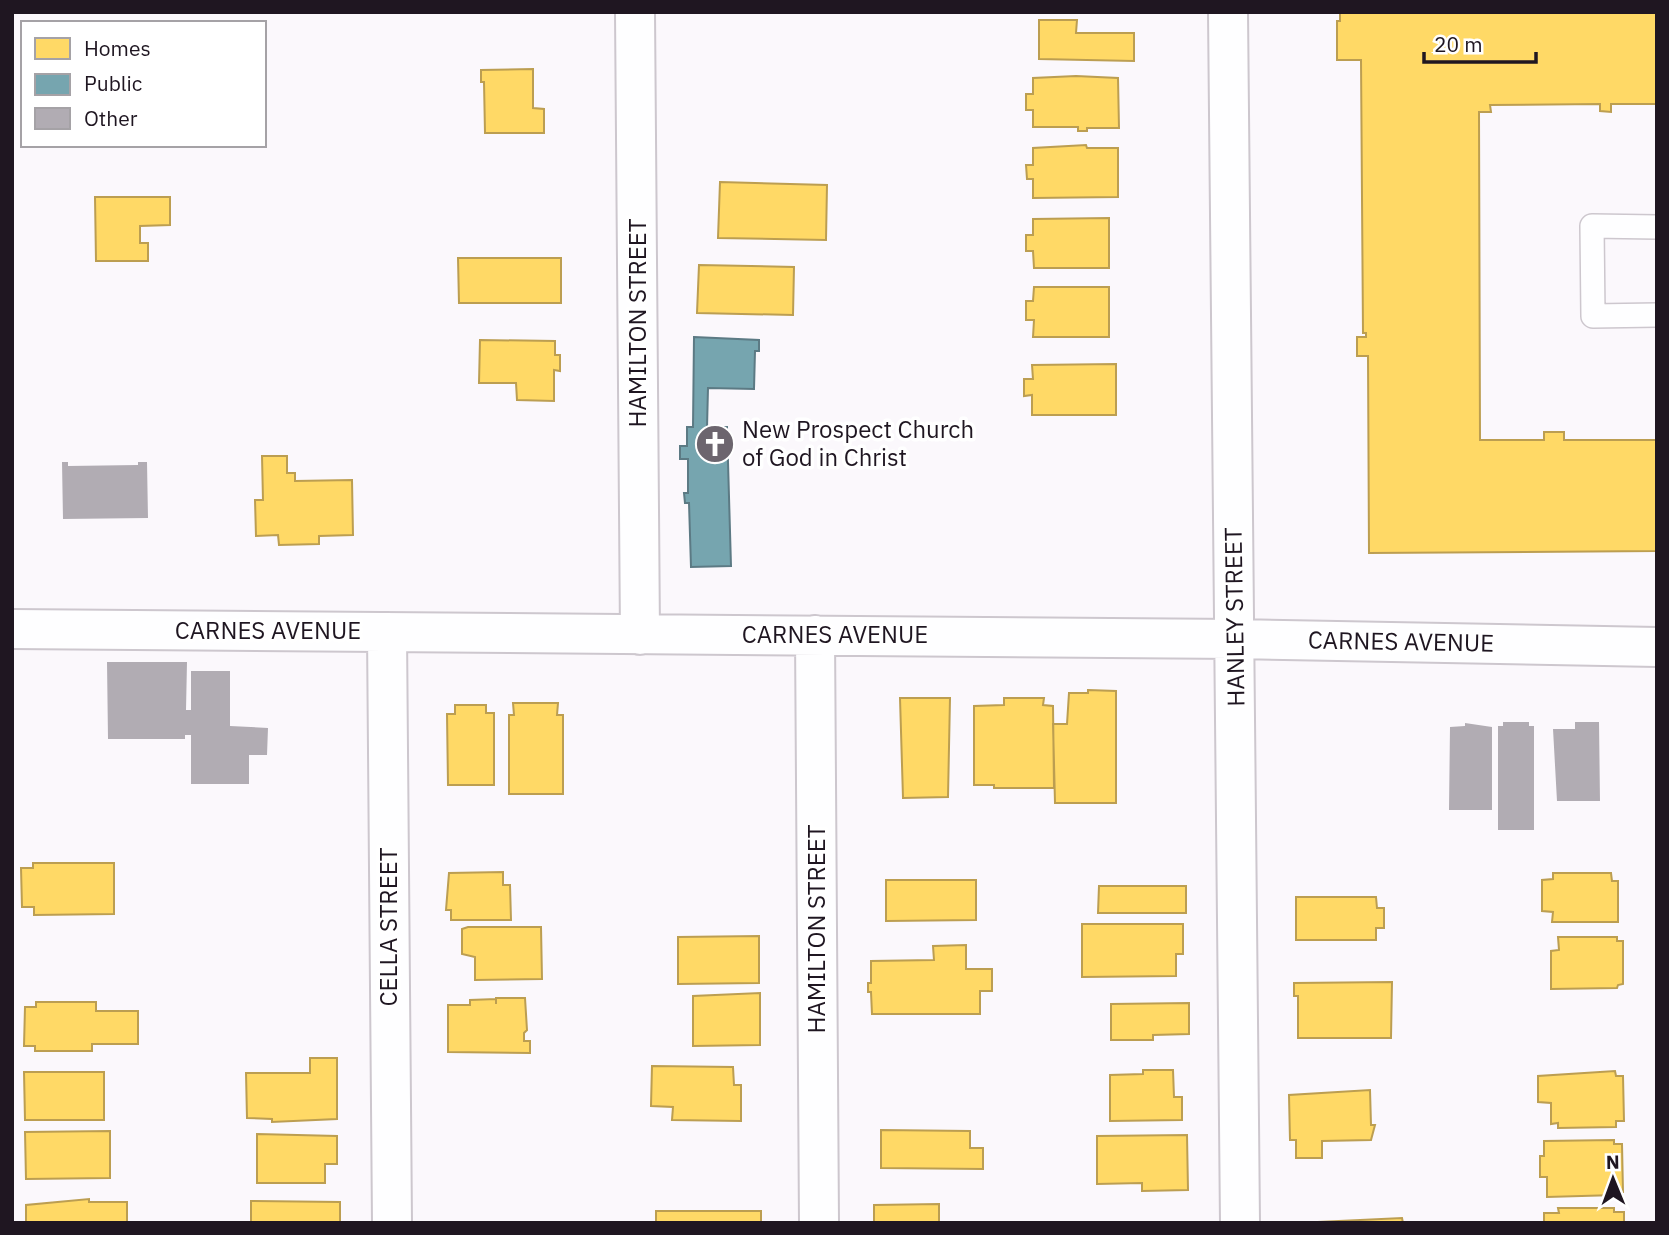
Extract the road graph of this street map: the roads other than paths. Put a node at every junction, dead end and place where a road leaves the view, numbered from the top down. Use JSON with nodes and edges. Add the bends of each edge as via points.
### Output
{"nodes":[{"id":1,"x":635,"y":12,"type":"edge"},
{"id":2,"x":1228,"y":12,"type":"edge"},
{"id":3,"x":1657,"y":227,"type":"edge"},
{"id":4,"x":1657,"y":315,"type":"edge"},
{"id":5,"x":12,"y":629,"type":"edge"},
{"id":6,"x":387,"y":632,"type":"junction"},
{"id":7,"x":640,"y":635,"type":"junction"},
{"id":8,"x":815,"y":635,"type":"junction"},
{"id":9,"x":1236,"y":639,"type":"junction"},
{"id":10,"x":1657,"y":647,"type":"edge"},
{"id":11,"x":392,"y":1223,"type":"edge"},
{"id":12,"x":820,"y":1223,"type":"edge"},
{"id":13,"x":1240,"y":1223,"type":"edge"}],
"edges":[{"from":1,"to":7,"type":"street","name":"HAMILTON STREET"},
{"from":2,"to":9,"type":"street","name":"HANLEY STREET"},
{"from":3,"to":4,"type":"lane","via":[[1592,226],[1593,316]]},
{"from":5,"to":6,"type":"street","name":"CARNES AVENUE"},
{"from":6,"to":7,"type":"street","name":"CARNES AVENUE"},
{"from":6,"to":11,"type":"street","name":"CELLA STREET"},
{"from":7,"to":8,"type":"street","name":"CARNES AVENUE"},
{"from":8,"to":9,"type":"street","name":"CARNES AVENUE"},
{"from":8,"to":12,"type":"street","name":"HAMILTON STREET"},
{"from":9,"to":10,"type":"street","name":"CARNES AVENUE"},
{"from":9,"to":13,"type":"street","name":"HANLEY STREET"}]}
